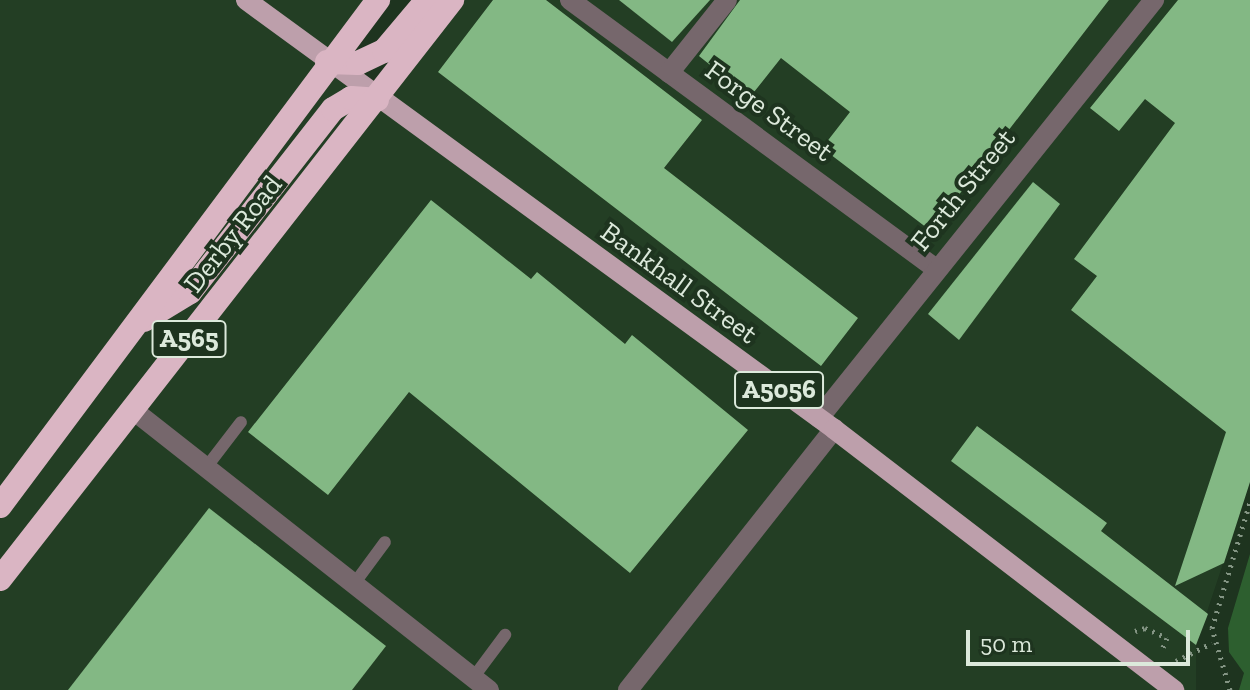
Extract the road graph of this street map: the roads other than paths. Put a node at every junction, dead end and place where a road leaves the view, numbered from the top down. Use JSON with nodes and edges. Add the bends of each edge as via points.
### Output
{"nodes":[{"id":1,"x":246,"y":0,"type":"edge"},
{"id":2,"x":378,"y":0,"type":"edge"},
{"id":3,"x":427,"y":0,"type":"edge"},
{"id":4,"x":452,"y":0,"type":"edge"},
{"id":5,"x":570,"y":0,"type":"edge"},
{"id":6,"x":727,"y":0,"type":"edge"},
{"id":7,"x":1154,"y":0,"type":"edge"},
{"id":8,"x":327,"y":62,"type":"junction"},
{"id":9,"x":669,"y":73,"type":"junction"},
{"id":10,"x":377,"y":100,"type":"junction"},
{"id":11,"x":935,"y":268,"type":"junction"},
{"id":12,"x":131,"y":328,"type":"junction"},
{"id":13,"x":133,"y":410,"type":"junction"},
{"id":14,"x":241,"y":422,"type":"dead end"},
{"id":15,"x":826,"y":424,"type":"junction"},
{"id":16,"x":205,"y":469,"type":"junction"},
{"id":17,"x":0,"y":506,"type":"edge"},
{"id":18,"x":385,"y":542,"type":"dead end"},
{"id":19,"x":0,"y":579,"type":"edge"},
{"id":20,"x":354,"y":584,"type":"junction"},
{"id":21,"x":505,"y":635,"type":"dead end"},
{"id":22,"x":481,"y":684,"type":"edge"},
{"id":23,"x":628,"y":690,"type":"edge"},
{"id":24,"x":1174,"y":690,"type":"edge"}],
"edges":[{"from":1,"to":8,"type":"main road","number":"A5056"},
{"from":2,"to":8,"type":"highway","name":"Derby Road","number":"A565"},
{"from":3,"to":8,"type":"highway","via":[[384,51],[358,63]]},
{"from":4,"to":10,"type":"highway","name":"Derby Road","number":"A565"},
{"from":5,"to":9,"type":"street","name":"Forge Street"},
{"from":6,"to":9,"type":"street"},
{"from":7,"to":11,"type":"street","name":"Forth Street"},
{"from":8,"to":10,"type":"main road","number":"A5056"},
{"from":8,"to":12,"type":"highway","name":"Derby Road","number":"A565"},
{"from":9,"to":11,"type":"street","name":"Forge Street"},
{"from":10,"to":12,"type":"highway","via":[[351,98],[333,109],[190,292]]},
{"from":10,"to":13,"type":"highway","name":"Derby Road","number":"A565"},
{"from":10,"to":15,"type":"main road","name":"Bankhall Street","number":"A5056"},
{"from":11,"to":15,"type":"street","name":"Forth Street"},
{"from":12,"to":17,"type":"highway","name":"Derby Road","number":"A565"},
{"from":13,"to":16,"type":"street"},
{"from":13,"to":19,"type":"highway","name":"Derby Road","number":"A565"},
{"from":14,"to":16,"type":"lane"},
{"from":15,"to":23,"type":"street","name":"Forth Street"},
{"from":15,"to":24,"type":"main road","name":"Bankhall Street","number":"A5056"},
{"from":16,"to":20,"type":"street"},
{"from":18,"to":20,"type":"lane"},
{"from":20,"to":22,"type":"street"},
{"from":21,"to":22,"type":"lane"}]}
